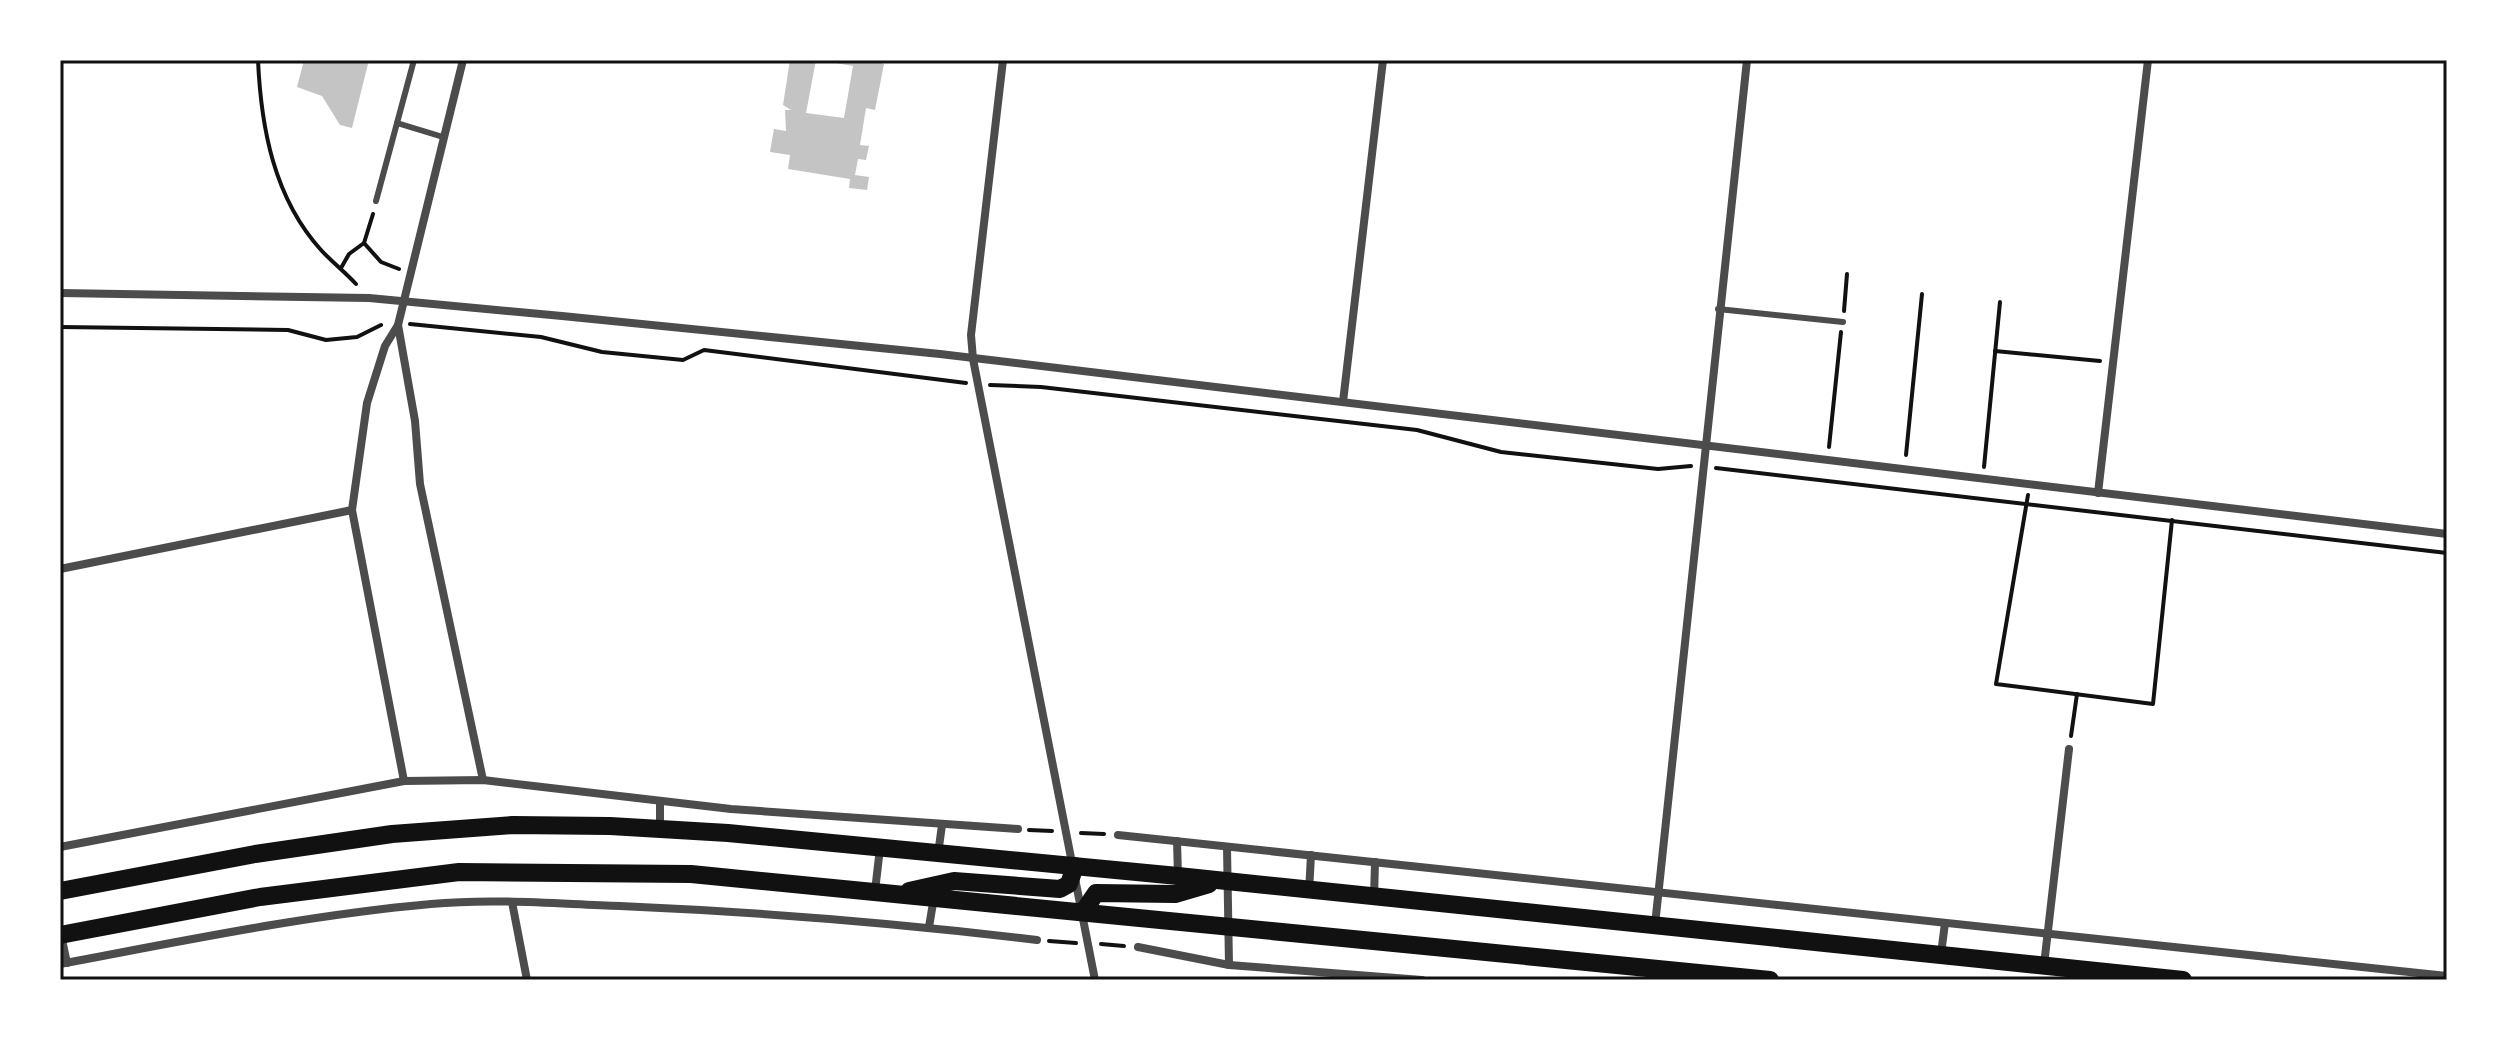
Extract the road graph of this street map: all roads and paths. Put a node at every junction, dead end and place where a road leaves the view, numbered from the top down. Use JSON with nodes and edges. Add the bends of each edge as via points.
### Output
{"nodes":[{"id":1,"x":258,"y":60,"type":"edge"},
{"id":2,"x":414,"y":60,"type":"edge"},
{"id":3,"x":463,"y":60,"type":"edge"},
{"id":4,"x":1003,"y":60,"type":"edge"},
{"id":5,"x":1383,"y":60,"type":"edge"},
{"id":6,"x":1747,"y":60,"type":"edge"},
{"id":7,"x":2148,"y":60,"type":"edge"},
{"id":8,"x":397,"y":123,"type":"junction"},
{"id":9,"x":443,"y":137,"type":"junction"},
{"id":10,"x":376,"y":201,"type":"joint"},
{"id":11,"x":364,"y":243,"type":"junction"},
{"id":12,"x":341,"y":268,"type":"junction"},
{"id":13,"x":409,"y":271,"type":"junction"},
{"id":14,"x":1847,"y":274,"type":"dead end"},
{"id":15,"x":60,"y":293,"type":"edge"},
{"id":16,"x":1922,"y":294,"type":"dead end"},
{"id":17,"x":369,"y":298,"type":"junction"},
{"id":18,"x":401,"y":302,"type":"junction"},
{"id":19,"x":2000,"y":302,"type":"dead end"},
{"id":20,"x":1718,"y":309,"type":"junction"},
{"id":21,"x":1843,"y":322,"type":"junction"},
{"id":22,"x":414,"y":324,"type":"dead end"},
{"id":23,"x":398,"y":325,"type":"junction"},
{"id":24,"x":376,"y":326,"type":"dead end"},
{"id":25,"x":60,"y":327,"type":"edge"},
{"id":26,"x":1995,"y":351,"type":"junction"},
{"id":27,"x":973,"y":359,"type":"junction"},
{"id":28,"x":2113,"y":362,"type":"junction"},
{"id":29,"x":956,"y":382,"type":"dead end"},
{"id":30,"x":994,"y":386,"type":"dead end"},
{"id":31,"x":1343,"y":402,"type":"junction"},
{"id":32,"x":1703,"y":446,"type":"junction"},
{"id":33,"x":1828,"y":460,"type":"junction"},
{"id":34,"x":1685,"y":466,"type":"dead end"},
{"id":35,"x":1717,"y":469,"type":"dead end"},
{"id":36,"x":1904,"y":469,"type":"junction"},
{"id":37,"x":1983,"y":479,"type":"junction"},
{"id":38,"x":2029,"y":485,"type":"junction"},
{"id":39,"x":2098,"y":493,"type":"junction"},
{"id":40,"x":2174,"y":502,"type":"junction"},
{"id":41,"x":2026,"y":503,"type":"junction"},
{"id":42,"x":352,"y":510,"type":"junction"},
{"id":43,"x":2172,"y":521,"type":"junction"},
{"id":44,"x":2447,"y":534,"type":"edge"},
{"id":45,"x":2447,"y":553,"type":"edge"},
{"id":46,"x":60,"y":569,"type":"edge"},
{"id":47,"x":2077,"y":694,"type":"junction"},
{"id":48,"x":2069,"y":749,"type":"joint"},
{"id":49,"x":483,"y":780,"type":"junction"},
{"id":50,"x":404,"y":781,"type":"junction"},
{"id":51,"x":660,"y":802,"type":"junction"},
{"id":52,"x":731,"y":809,"type":"junction"},
{"id":53,"x":942,"y":825,"type":"junction"},
{"id":54,"x":1018,"y":829,"type":"dead end"},
{"id":55,"x":660,"y":830,"type":"junction"},
{"id":56,"x":728,"y":833,"type":"junction"},
{"id":57,"x":1118,"y":835,"type":"dead end"},
{"id":58,"x":1177,"y":841,"type":"junction"},
{"id":59,"x":60,"y":847,"type":"edge"},
{"id":60,"x":1227,"y":847,"type":"junction"},
{"id":61,"x":880,"y":848,"type":"junction"},
{"id":62,"x":938,"y":855,"type":"junction"},
{"id":63,"x":1311,"y":855,"type":"junction"},
{"id":64,"x":1375,"y":862,"type":"junction"},
{"id":65,"x":1075,"y":866,"type":"junction"},
{"id":66,"x":1178,"y":876,"type":"junction"},
{"id":67,"x":1228,"y":882,"type":"junction"},
{"id":68,"x":60,"y":891,"type":"edge"},
{"id":69,"x":875,"y":891,"type":"junction"},
{"id":70,"x":1309,"y":892,"type":"junction"},
{"id":71,"x":1657,"y":892,"type":"junction"},
{"id":72,"x":899,"y":894,"type":"junction"},
{"id":73,"x":934,"y":897,"type":"junction"},
{"id":74,"x":1374,"y":899,"type":"junction"},
{"id":75,"x":512,"y":902,"type":"junction"},
{"id":76,"x":1083,"y":912,"type":"junction"},
{"id":77,"x":1945,"y":923,"type":"junction"},
{"id":78,"x":1655,"y":925,"type":"junction"},
{"id":79,"x":1229,"y":926,"type":"junction"},
{"id":80,"x":929,"y":927,"type":"junction"},
{"id":81,"x":2047,"y":934,"type":"junction"},
{"id":82,"x":61,"y":935,"type":"edge"},
{"id":83,"x":1037,"y":940,"type":"joint"},
{"id":84,"x":1088,"y":943,"type":"junction"},
{"id":85,"x":1138,"y":947,"type":"joint"},
{"id":86,"x":1941,"y":955,"type":"junction"},
{"id":87,"x":64,"y":963,"type":"edge"},
{"id":88,"x":1229,"y":965,"type":"junction"},
{"id":89,"x":2044,"y":965,"type":"junction"},
{"id":90,"x":2447,"y":976,"type":"edge"},
{"id":91,"x":527,"y":980,"type":"edge"},
{"id":92,"x":1095,"y":980,"type":"edge"},
{"id":93,"x":1422,"y":980,"type":"edge"},
{"id":94,"x":1770,"y":980,"type":"edge"},
{"id":95,"x":2183,"y":980,"type":"edge"}],
"edges":[{"from":1,"to":12,"type":"path","via":[[268,151],[285,195],[321,250]]},
{"from":2,"to":8,"type":"lane"},
{"from":3,"to":9,"type":"street"},
{"from":4,"to":27,"type":"street","via":[[971,335]]},
{"from":5,"to":31,"type":"street"},
{"from":6,"to":20,"type":"street"},
{"from":7,"to":28,"type":"street"},
{"from":8,"to":9,"type":"lane"},
{"from":8,"to":10,"type":"lane"},
{"from":9,"to":13,"type":"street"},
{"from":10,"to":11,"type":"path"},
{"from":11,"to":12,"type":"path"},
{"from":11,"to":13,"type":"path","via":[[387,266]]},
{"from":12,"to":17,"type":"path"},
{"from":13,"to":18,"type":"street"},
{"from":14,"to":21,"type":"path"},
{"from":15,"to":17,"type":"street"},
{"from":16,"to":36,"type":"path"},
{"from":17,"to":18,"type":"street"},
{"from":18,"to":23,"type":"street"},
{"from":18,"to":27,"type":"street"},
{"from":19,"to":26,"type":"path"},
{"from":20,"to":21,"type":"lane"},
{"from":20,"to":32,"type":"street"},
{"from":21,"to":33,"type":"path"},
{"from":22,"to":29,"type":"path","via":[[541,337],[615,353],[683,360],[704,350]]},
{"from":23,"to":42,"type":"street","via":[[385,346],[367,403]]},
{"from":23,"to":49,"type":"street","via":[[420,484]]},
{"from":24,"to":25,"type":"path","via":[[357,337],[326,340],[288,330]]},
{"from":26,"to":28,"type":"path"},
{"from":26,"to":37,"type":"path"},
{"from":27,"to":31,"type":"street"},
{"from":27,"to":65,"type":"street"},
{"from":28,"to":39,"type":"street"},
{"from":30,"to":34,"type":"path","via":[[1417,430],[1501,452],[1658,469]]},
{"from":31,"to":32,"type":"street"},
{"from":32,"to":33,"type":"street"},
{"from":32,"to":71,"type":"street"},
{"from":33,"to":36,"type":"street"},
{"from":35,"to":41,"type":"path"},
{"from":36,"to":37,"type":"street"},
{"from":37,"to":38,"type":"street"},
{"from":38,"to":39,"type":"street"},
{"from":38,"to":41,"type":"path"},
{"from":39,"to":40,"type":"street"},
{"from":40,"to":43,"type":"path"},
{"from":40,"to":44,"type":"street"},
{"from":41,"to":43,"type":"path"},
{"from":41,"to":47,"type":"path","via":[[1996,684]]},
{"from":42,"to":46,"type":"street"},
{"from":42,"to":50,"type":"street"},
{"from":43,"to":45,"type":"path"},
{"from":43,"to":47,"type":"path","via":[[2153,704]]},
{"from":47,"to":48,"type":"path"},
{"from":48,"to":81,"type":"street"},
{"from":49,"to":50,"type":"street"},
{"from":49,"to":51,"type":"street"},
{"from":50,"to":59,"type":"street"},
{"from":51,"to":52,"type":"street"},
{"from":51,"to":55,"type":"street"},
{"from":52,"to":53,"type":"street"},
{"from":52,"to":56,"type":"street"},
{"from":53,"to":54,"type":"street"},
{"from":53,"to":62,"type":"street"},
{"from":55,"to":56,"type":"main road"},
{"from":55,"to":68,"type":"main road","via":[[513,825],[392,834]]},
{"from":56,"to":61,"type":"main road"},
{"from":57,"to":58,"type":"street"},
{"from":58,"to":60,"type":"street"},
{"from":58,"to":66,"type":"street"},
{"from":60,"to":63,"type":"street"},
{"from":60,"to":67,"type":"street"},
{"from":61,"to":62,"type":"main road"},
{"from":61,"to":69,"type":"street"},
{"from":62,"to":65,"type":"main road"},
{"from":63,"to":64,"type":"street"},
{"from":63,"to":70,"type":"street"},
{"from":64,"to":71,"type":"street"},
{"from":64,"to":74,"type":"street"},
{"from":65,"to":66,"type":"main road"},
{"from":65,"to":72,"type":"main road","via":[[1069,884],[1060,889],[954,881]]},
{"from":65,"to":76,"type":"street"},
{"from":66,"to":67,"type":"main road"},
{"from":67,"to":70,"type":"main road"},
{"from":67,"to":76,"type":"main road","via":[[1175,894],[1096,893]]},
{"from":67,"to":79,"type":"street"},
{"from":69,"to":72,"type":"main road"},
{"from":69,"to":82,"type":"main road","via":[[691,874],[459,872],[260,897]]},
{"from":70,"to":74,"type":"main road"},
{"from":71,"to":77,"type":"street"},
{"from":71,"to":78,"type":"street"},
{"from":72,"to":73,"type":"main road"},
{"from":73,"to":76,"type":"main road"},
{"from":73,"to":80,"type":"street"},
{"from":74,"to":78,"type":"main road"},
{"from":75,"to":80,"type":"street"},
{"from":75,"to":87,"type":"street","via":[[434,903],[324,917]]},
{"from":75,"to":91,"type":"street"},
{"from":76,"to":79,"type":"main road"},
{"from":76,"to":84,"type":"street"},
{"from":77,"to":81,"type":"street"},
{"from":77,"to":86,"type":"street"},
{"from":78,"to":86,"type":"main road"},
{"from":79,"to":88,"type":"street"},
{"from":79,"to":94,"type":"main road"},
{"from":80,"to":83,"type":"street"},
{"from":81,"to":89,"type":"street"},
{"from":81,"to":90,"type":"street"},
{"from":82,"to":87,"type":"street"},
{"from":83,"to":84,"type":"path"},
{"from":84,"to":85,"type":"path"},
{"from":84,"to":92,"type":"street"},
{"from":85,"to":88,"type":"street"},
{"from":86,"to":89,"type":"main road"},
{"from":88,"to":93,"type":"street"},
{"from":89,"to":95,"type":"main road"}]}
